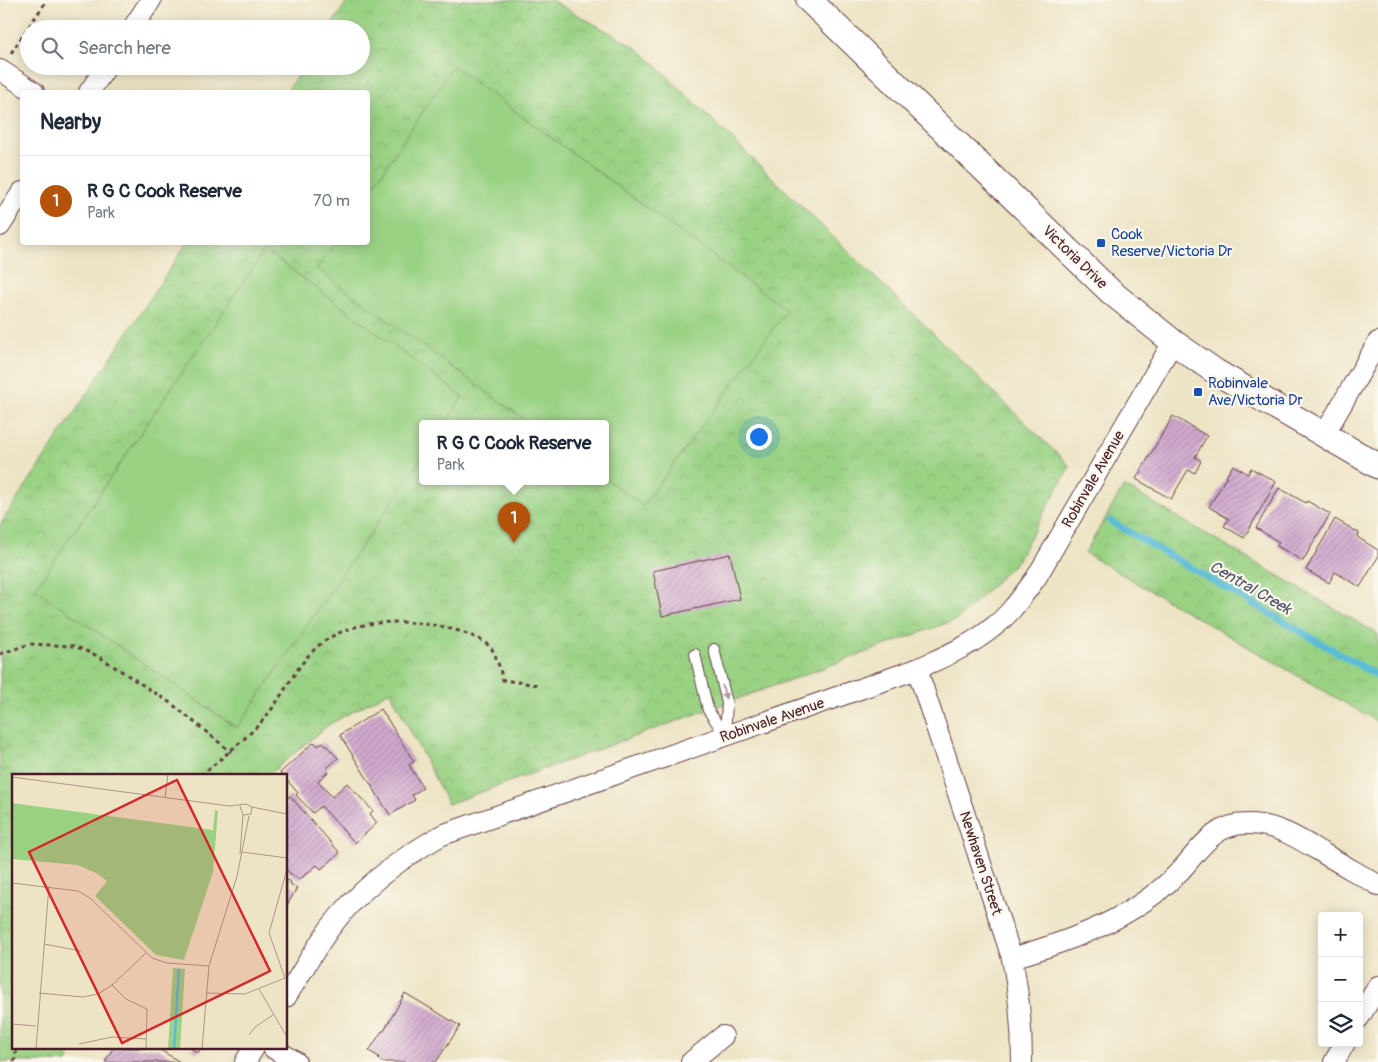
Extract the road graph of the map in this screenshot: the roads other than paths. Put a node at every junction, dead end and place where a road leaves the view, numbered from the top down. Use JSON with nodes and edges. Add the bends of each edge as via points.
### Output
{"nodes":[{"id":1,"x":151,"y":0,"type":"edge"},
{"id":2,"x":810,"y":0,"type":"edge"},
{"id":3,"x":138,"y":20,"type":"edge"},
{"id":4,"x":0,"y":70,"type":"edge"},
{"id":5,"x":101,"y":75,"type":"edge"},
{"id":6,"x":31,"y":90,"type":"edge"},
{"id":7,"x":90,"y":90,"type":"edge"},
{"id":8,"x":20,"y":195,"type":"edge"},
{"id":9,"x":0,"y":226,"type":"edge"},
{"id":10,"x":1172,"y":342,"type":"junction"},
{"id":11,"x":1378,"y":342,"type":"edge"},
{"id":12,"x":1324,"y":435,"type":"junction"},
{"id":13,"x":1378,"y":466,"type":"edge"},
{"id":14,"x":714,"y":649,"type":"dead end"},
{"id":15,"x":695,"y":654,"type":"dead end"},
{"id":16,"x":917,"y":669,"type":"junction"},
{"id":17,"x":725,"y":736,"type":"junction"},
{"id":18,"x":1378,"y":885,"type":"edge"},
{"id":19,"x":1012,"y":958,"type":"junction"},
{"id":20,"x":1378,"y":986,"type":"edge"},
{"id":21,"x":288,"y":994,"type":"edge"},
{"id":22,"x":1363,"y":1011,"type":"edge"},
{"id":23,"x":723,"y":1036,"type":"dead end"},
{"id":24,"x":1343,"y":1047,"type":"edge"},
{"id":25,"x":253,"y":1050,"type":"edge"},
{"id":26,"x":276,"y":1050,"type":"edge"},
{"id":27,"x":246,"y":1062,"type":"edge"},
{"id":28,"x":296,"y":1062,"type":"edge"},
{"id":29,"x":691,"y":1062,"type":"edge"},
{"id":30,"x":1022,"y":1062,"type":"edge"},
{"id":31,"x":1334,"y":1062,"type":"edge"}],
"edges":[{"from":1,"to":3,"type":"street"},
{"from":2,"to":10,"type":"street","name":"Victoria Drive","via":[[1112,292]]},
{"from":4,"to":6,"type":"street"},
{"from":5,"to":7,"type":"street"},
{"from":8,"to":9,"type":"street"},
{"from":10,"to":12,"type":"street","name":"Victoria Drive","via":[[1216,372]]},
{"from":10,"to":16,"type":"street","name":"Robinvale Avenue","via":[[1036,578],[1017,603],[994,627],[966,646]]},
{"from":11,"to":12,"type":"street"},
{"from":12,"to":13,"type":"street","name":"Victoria Drive"},
{"from":14,"to":17,"type":"lane","one_way":true,"via":[[727,703]]},
{"from":15,"to":17,"type":"lane","via":[[708,710]]},
{"from":16,"to":17,"type":"street","name":"Robinvale Avenue"},
{"from":16,"to":19,"type":"street","name":"Newhaven Street"},
{"from":17,"to":21,"type":"street","name":"Robinvale Avenue","via":[[467,825],[413,851],[367,887],[348,907],[330,928]]},
{"from":18,"to":19,"type":"street","via":[[1286,832],[1264,825],[1227,826],[1200,846],[1166,884],[1130,911],[1091,932]]},
{"from":19,"to":30,"type":"street","name":"Newhaven Street","via":[[1019,995]]},
{"from":20,"to":22,"type":"street"},
{"from":23,"to":29,"type":"street"},
{"from":24,"to":31,"type":"street"},
{"from":25,"to":27,"type":"street"},
{"from":26,"to":28,"type":"street"}]}
